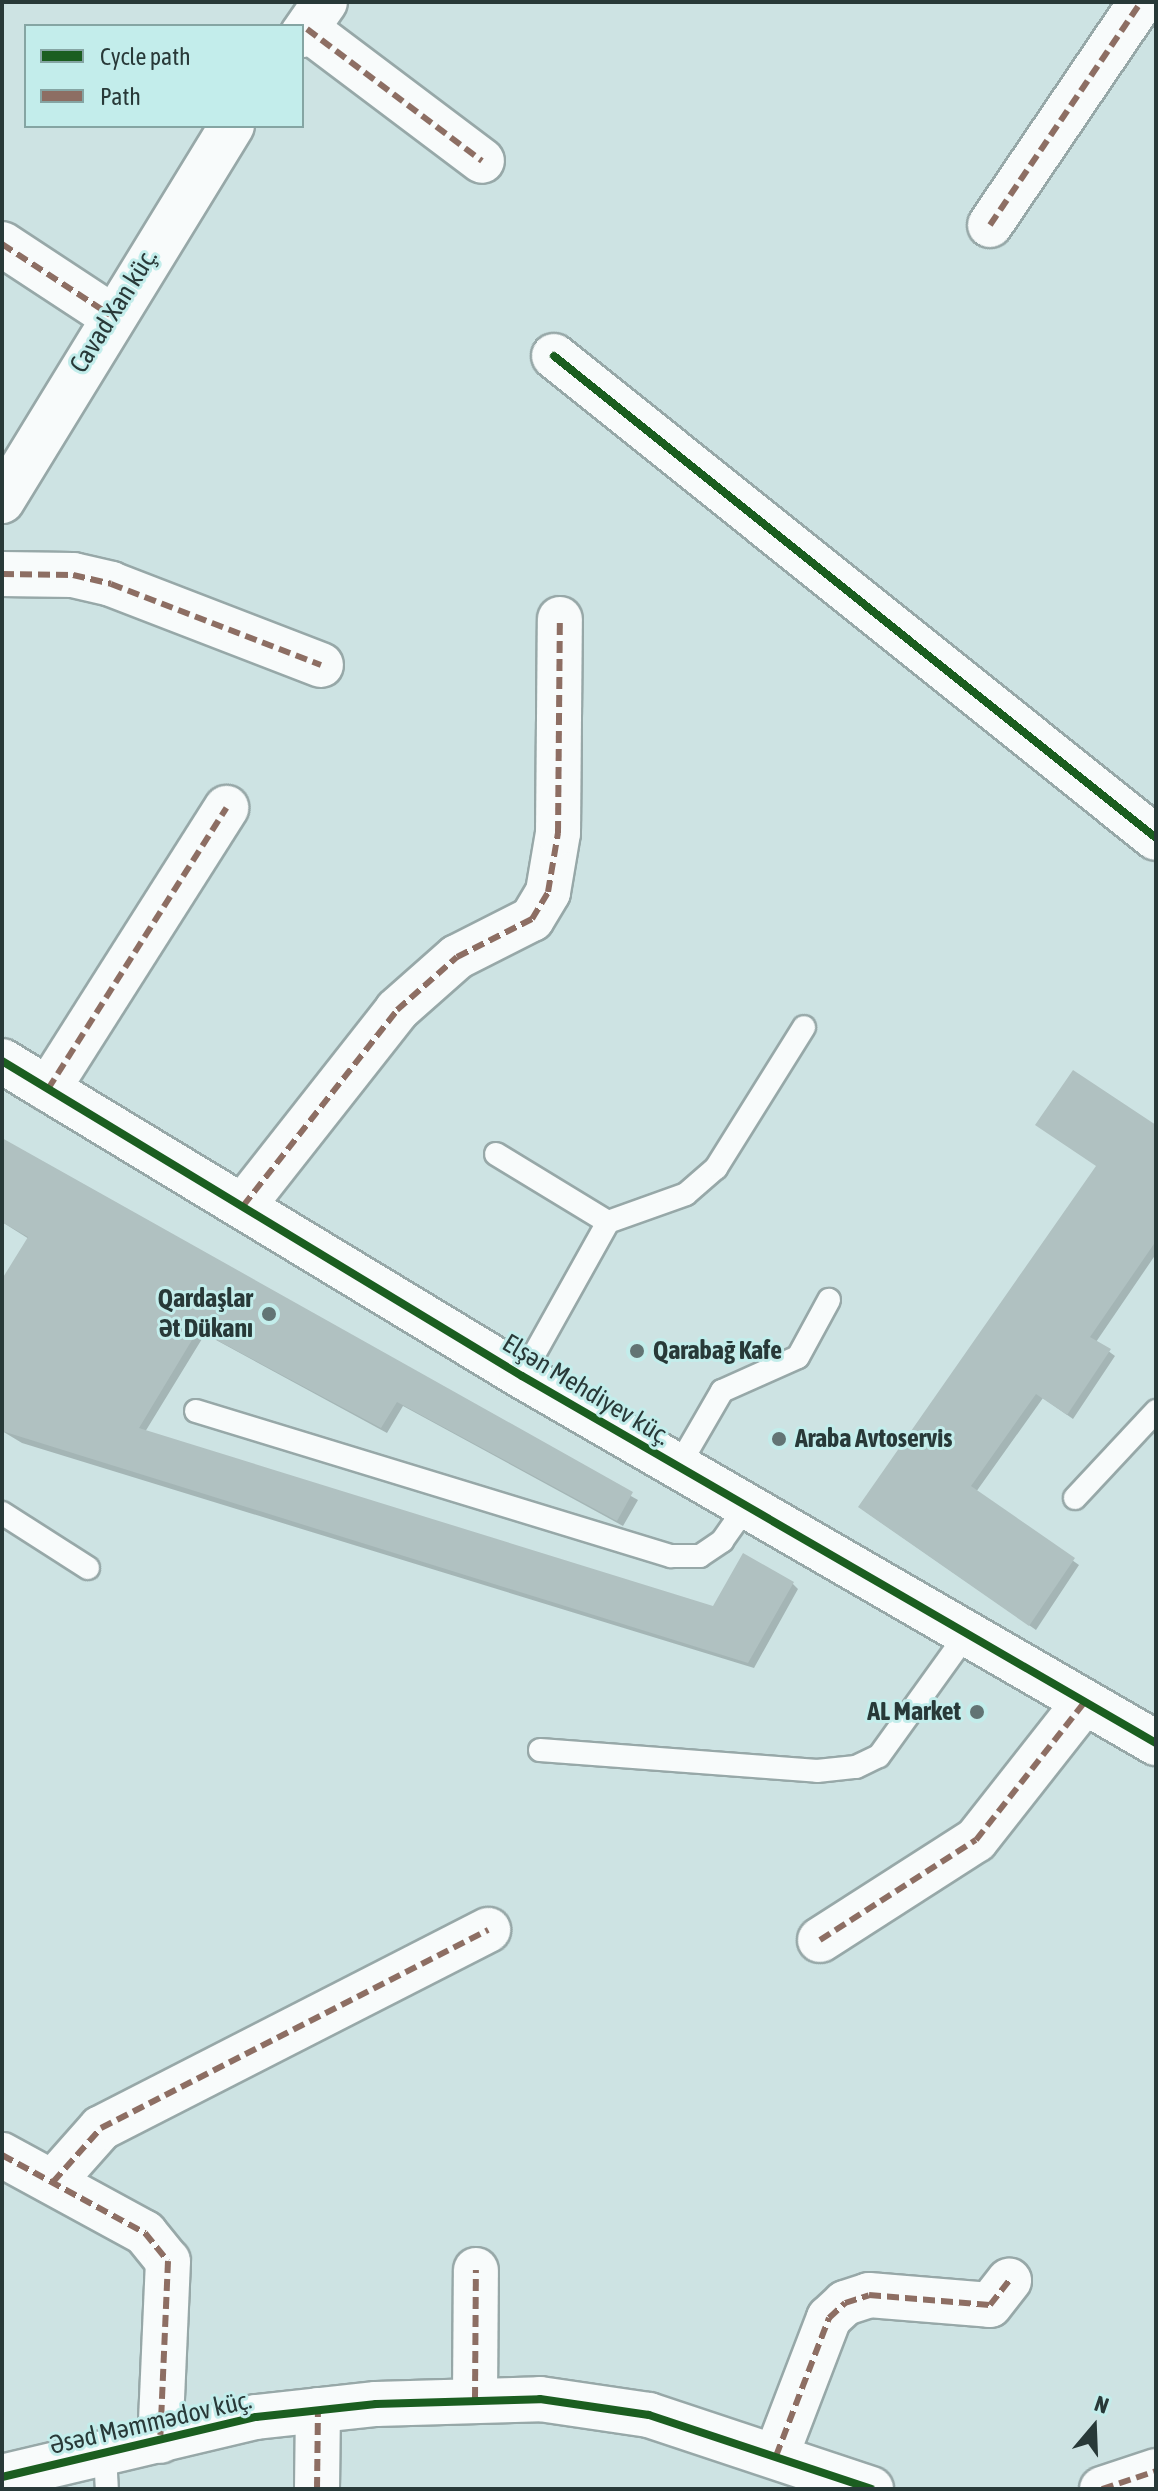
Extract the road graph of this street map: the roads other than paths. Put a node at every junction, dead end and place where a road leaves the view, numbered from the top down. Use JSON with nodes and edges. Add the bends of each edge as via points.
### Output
{"nodes":[{"id":1,"x":1141,"y":2,"type":"edge"},
{"id":2,"x":311,"y":22,"type":"edge"},
{"id":3,"x":231,"y":128,"type":"edge"},
{"id":4,"x":482,"y":161,"type":"dead end"},
{"id":5,"x":990,"y":225,"type":"dead end"},
{"id":6,"x":2,"y":244,"type":"edge"},
{"id":7,"x":110,"y":315,"type":"junction"},
{"id":8,"x":554,"y":356,"type":"dead end"},
{"id":9,"x":2,"y":501,"type":"edge"},
{"id":10,"x":2,"y":574,"type":"edge"},
{"id":11,"x":560,"y":619,"type":"dead end"},
{"id":12,"x":321,"y":665,"type":"dead end"},
{"id":13,"x":226,"y":808,"type":"dead end"},
{"id":14,"x":1156,"y":838,"type":"edge"},
{"id":15,"x":804,"y":1027,"type":"dead end"},
{"id":16,"x":2,"y":1061,"type":"edge"},
{"id":17,"x":48,"y":1089,"type":"junction"},
{"id":18,"x":496,"y":1154,"type":"dead end"},
{"id":19,"x":243,"y":1206,"type":"junction"},
{"id":20,"x":608,"y":1222,"type":"junction"},
{"id":21,"x":829,"y":1300,"type":"dead end"},
{"id":22,"x":522,"y":1376,"type":"junction"},
{"id":23,"x":196,"y":1411,"type":"dead end"},
{"id":24,"x":1156,"y":1411,"type":"edge"},
{"id":25,"x":678,"y":1467,"type":"junction"},
{"id":26,"x":1075,"y":1498,"type":"dead end"},
{"id":27,"x":746,"y":1507,"type":"junction"},
{"id":28,"x":2,"y":1513,"type":"edge"},
{"id":29,"x":88,"y":1568,"type":"dead end"},
{"id":30,"x":966,"y":1635,"type":"junction"},
{"id":31,"x":1083,"y":1704,"type":"junction"},
{"id":32,"x":1156,"y":1743,"type":"edge"},
{"id":33,"x":540,"y":1750,"type":"dead end"},
{"id":34,"x":488,"y":1930,"type":"dead end"},
{"id":35,"x":820,"y":1940,"type":"dead end"},
{"id":36,"x":2,"y":2155,"type":"edge"},
{"id":37,"x":53,"y":2182,"type":"junction"},
{"id":38,"x":476,"y":2270,"type":"dead end"},
{"id":39,"x":1009,"y":2281,"type":"dead end"},
{"id":40,"x":475,"y":2399,"type":"junction"},
{"id":41,"x":318,"y":2410,"type":"junction"},
{"id":42,"x":160,"y":2441,"type":"junction"},
{"id":43,"x":776,"y":2456,"type":"junction"},
{"id":44,"x":1156,"y":2471,"type":"edge"},
{"id":45,"x":106,"y":2472,"type":"edge"},
{"id":46,"x":2,"y":2477,"type":"edge"},
{"id":47,"x":317,"y":2489,"type":"edge"},
{"id":48,"x":871,"y":2489,"type":"edge"},
{"id":49,"x":1102,"y":2489,"type":"edge"}],
"edges":[{"from":1,"to":5,"type":"street"},
{"from":2,"to":4,"type":"street"},
{"from":3,"to":7,"type":"street","name":"Cavad Xan küç."},
{"from":6,"to":7,"type":"street"},
{"from":7,"to":9,"type":"street","name":"Cavad Xan küç."},
{"from":8,"to":14,"type":"street"},
{"from":10,"to":12,"type":"street","via":[[73,575],[111,584]]},
{"from":11,"to":19,"type":"street","via":[[558,833],[548,892],[532,919],[457,957],[397,1010]]},
{"from":13,"to":17,"type":"street"},
{"from":15,"to":20,"type":"lane","via":[[716,1168],[686,1194]]},
{"from":16,"to":17,"type":"street","name":"Elşən Mehdiyev küç."},
{"from":17,"to":19,"type":"street","name":"Elşən Mehdiyev küç."},
{"from":18,"to":20,"type":"lane"},
{"from":19,"to":22,"type":"street","name":"Elşən Mehdiyev küç."},
{"from":20,"to":22,"type":"lane"},
{"from":21,"to":25,"type":"lane","via":[[798,1357],[722,1391]]},
{"from":22,"to":25,"type":"street","name":"Elşən Mehdiyev küç."},
{"from":23,"to":27,"type":"lane","via":[[671,1556],[700,1556],[722,1541]]},
{"from":24,"to":26,"type":"lane"},
{"from":25,"to":27,"type":"street","name":"Elşən Mehdiyev küç."},
{"from":27,"to":30,"type":"street","name":"Elşən Mehdiyev küç."},
{"from":28,"to":29,"type":"lane"},
{"from":30,"to":31,"type":"street","name":"Elşən Mehdiyev küç."},
{"from":30,"to":33,"type":"lane","via":[[879,1756],[856,1767],[817,1771]]},
{"from":31,"to":32,"type":"street","name":"Elşən Mehdiyev küç."},
{"from":31,"to":35,"type":"street","via":[[976,1840]]},
{"from":34,"to":37,"type":"street","via":[[101,2128]]},
{"from":36,"to":37,"type":"street"},
{"from":37,"to":42,"type":"street","via":[[145,2233],[168,2261]]},
{"from":38,"to":40,"type":"street"},
{"from":39,"to":43,"type":"street","via":[[990,2305],[869,2295],[845,2303],[829,2318]]},
{"from":40,"to":41,"type":"street","name":"Əsəd Məmmədov küç."},
{"from":40,"to":43,"type":"street","name":"Əsəd Məmmədov küç.","via":[[598,2403]]},
{"from":41,"to":42,"type":"street","name":"Əsəd Məmmədov küç."},
{"from":41,"to":47,"type":"street"},
{"from":42,"to":45,"type":"street","name":"Əsəd Məmmədov küç."},
{"from":43,"to":48,"type":"street","name":"Əsəd Məmmədov küç."},
{"from":44,"to":49,"type":"street"},
{"from":45,"to":46,"type":"street","name":"Əsəd Məmmədov küç."}]}
